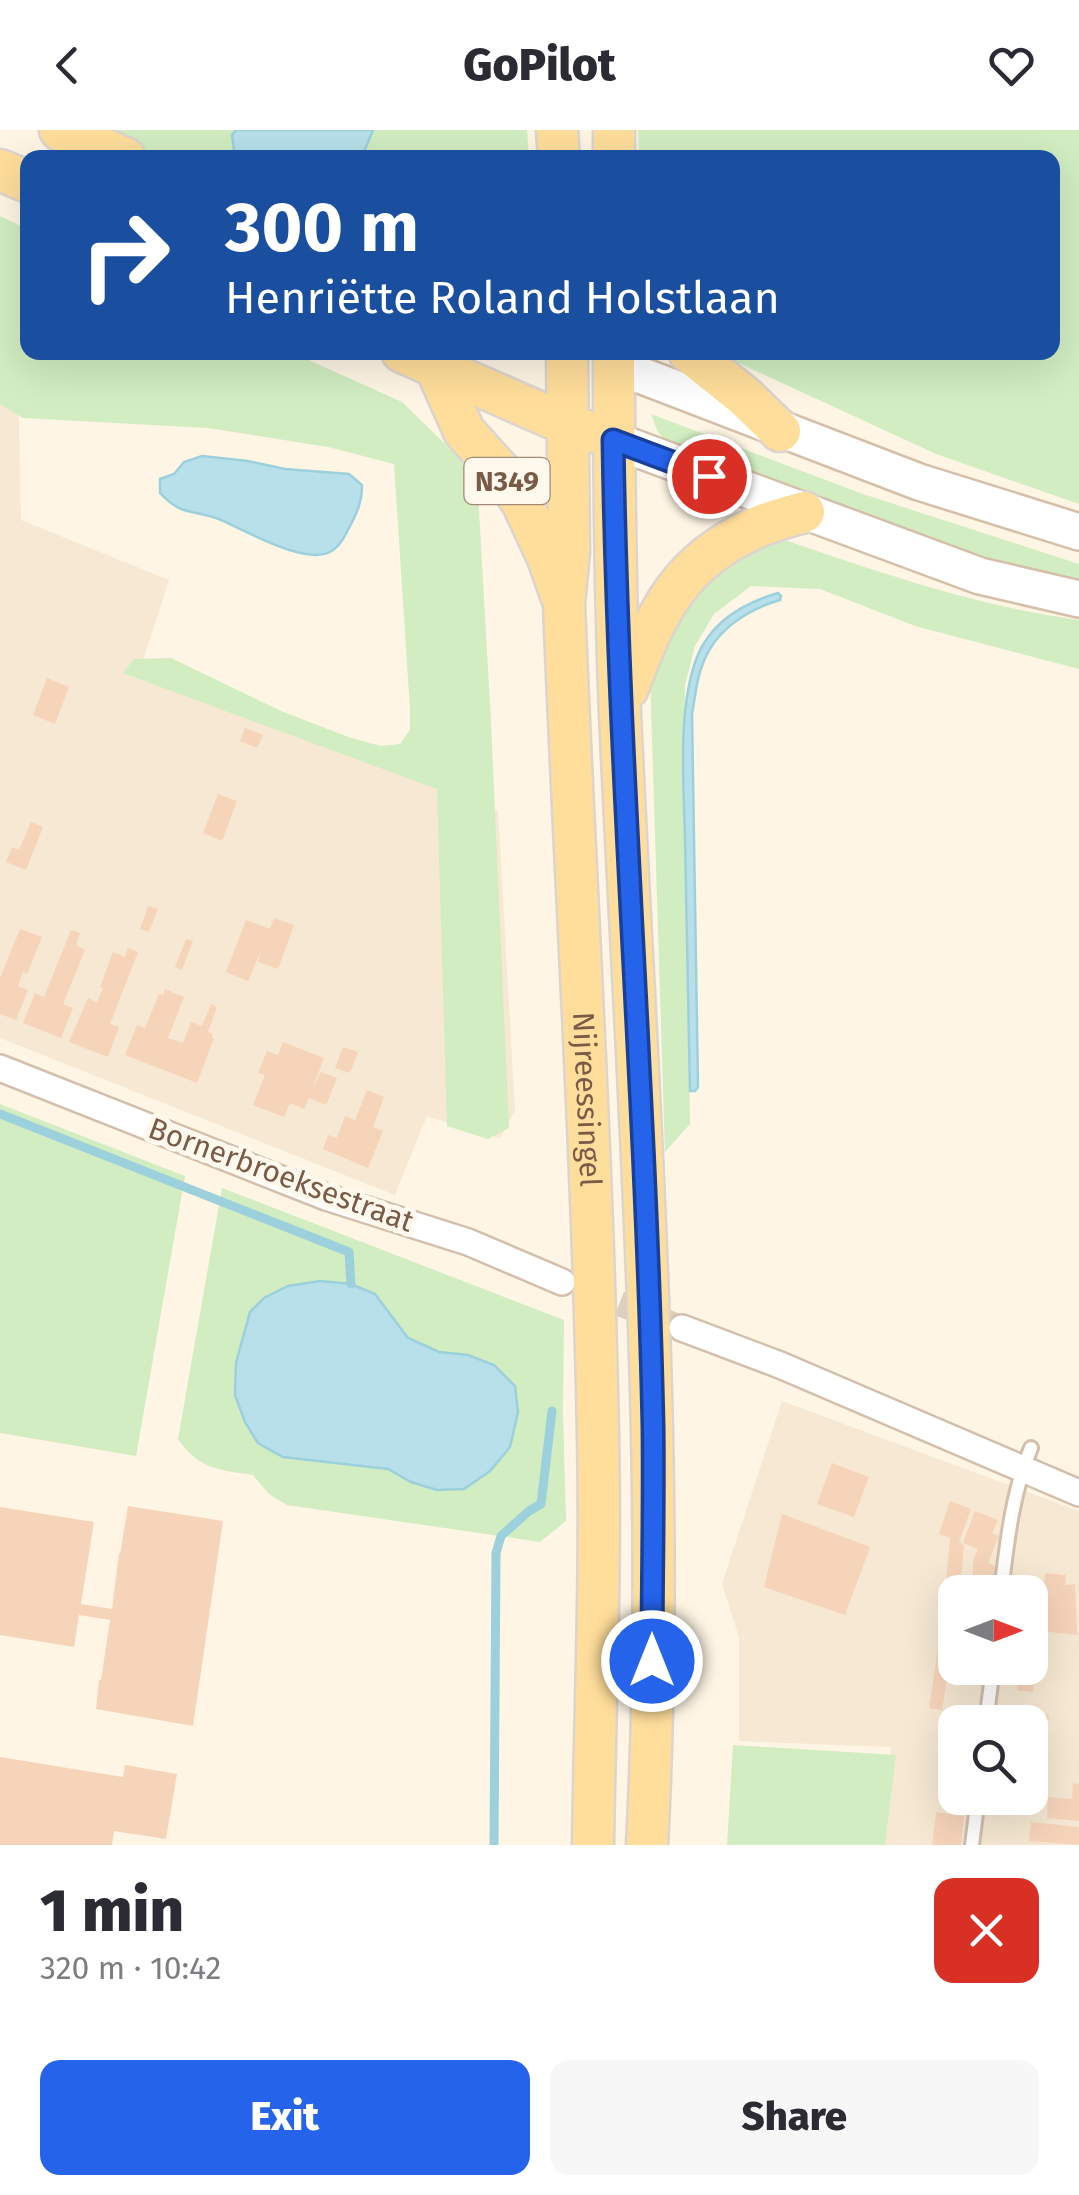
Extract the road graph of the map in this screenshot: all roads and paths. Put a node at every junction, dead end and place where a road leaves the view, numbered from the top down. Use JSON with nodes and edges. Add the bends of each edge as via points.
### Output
{"nodes":[{"id":1,"x":60,"y":130,"type":"edge"},
{"id":2,"x":107,"y":150,"type":"edge"},
{"id":3,"x":419,"y":360,"type":"edge"},
{"id":4,"x":567,"y":360,"type":"edge"},
{"id":5,"x":604,"y":360,"type":"edge"},
{"id":6,"x":611,"y":360,"type":"edge"},
{"id":7,"x":699,"y":360,"type":"edge"},
{"id":8,"x":568,"y":424,"type":"junction"},
{"id":9,"x":780,"y":430,"type":"junction"},
{"id":10,"x":613,"y":440,"type":"junction"},
{"id":11,"x":804,"y":512,"type":"junction"},
{"id":12,"x":1079,"y":532,"type":"edge"},
{"id":13,"x":1079,"y":599,"type":"edge"},
{"id":14,"x":564,"y":604,"type":"junction"},
{"id":15,"x":620,"y":710,"type":"junction"},
{"id":16,"x":0,"y":1068,"type":"edge"},
{"id":17,"x":562,"y":1282,"type":"tunnel mouth"},
{"id":18,"x":682,"y":1328,"type":"tunnel mouth"},
{"id":19,"x":1027,"y":1458,"type":"junction"},
{"id":20,"x":1079,"y":1493,"type":"edge"},
{"id":21,"x":1003,"y":1575,"type":"edge"},
{"id":22,"x":976,"y":1815,"type":"edge"},
{"id":23,"x":593,"y":1845,"type":"edge"},
{"id":24,"x":647,"y":1845,"type":"edge"},
{"id":25,"x":972,"y":1845,"type":"edge"}],
"edges":[{"from":1,"to":2,"type":"main road"},
{"from":3,"to":8,"type":"main road","number":"N349"},
{"from":3,"to":14,"type":"main road","number":"N349","via":[[464,431],[522,502]]},
{"from":4,"to":8,"type":"main road","name":"Nijreessingel"},
{"from":5,"to":10,"type":"main road","name":"Nijreessingel"},
{"from":6,"to":9,"type":"main road"},
{"from":7,"to":9,"type":"main road"},
{"from":8,"to":10,"type":"main road"},
{"from":8,"to":14,"type":"main road","name":"Nijreessingel","number":"N349"},
{"from":9,"to":12,"type":"main road"},
{"from":10,"to":11,"type":"main road"},
{"from":10,"to":15,"type":"main road","name":"Nijreessingel"},
{"from":11,"to":13,"type":"main road","via":[[980,576]]},
{"from":11,"to":15,"type":"main road","via":[[759,526],[693,568],[657,618]]},
{"from":14,"to":23,"type":"main road","name":"Nijreessingel","number":"N349","via":[[598,1438]]},
{"from":15,"to":24,"type":"main road","name":"Nijreessingel","via":[[653,1428]]},
{"from":16,"to":17,"type":"street","name":"Bornerbroeksestraat"},
{"from":18,"to":19,"type":"street"},
{"from":19,"to":20,"type":"street"},
{"from":19,"to":21,"type":"lane"},
{"from":22,"to":25,"type":"lane"}]}
